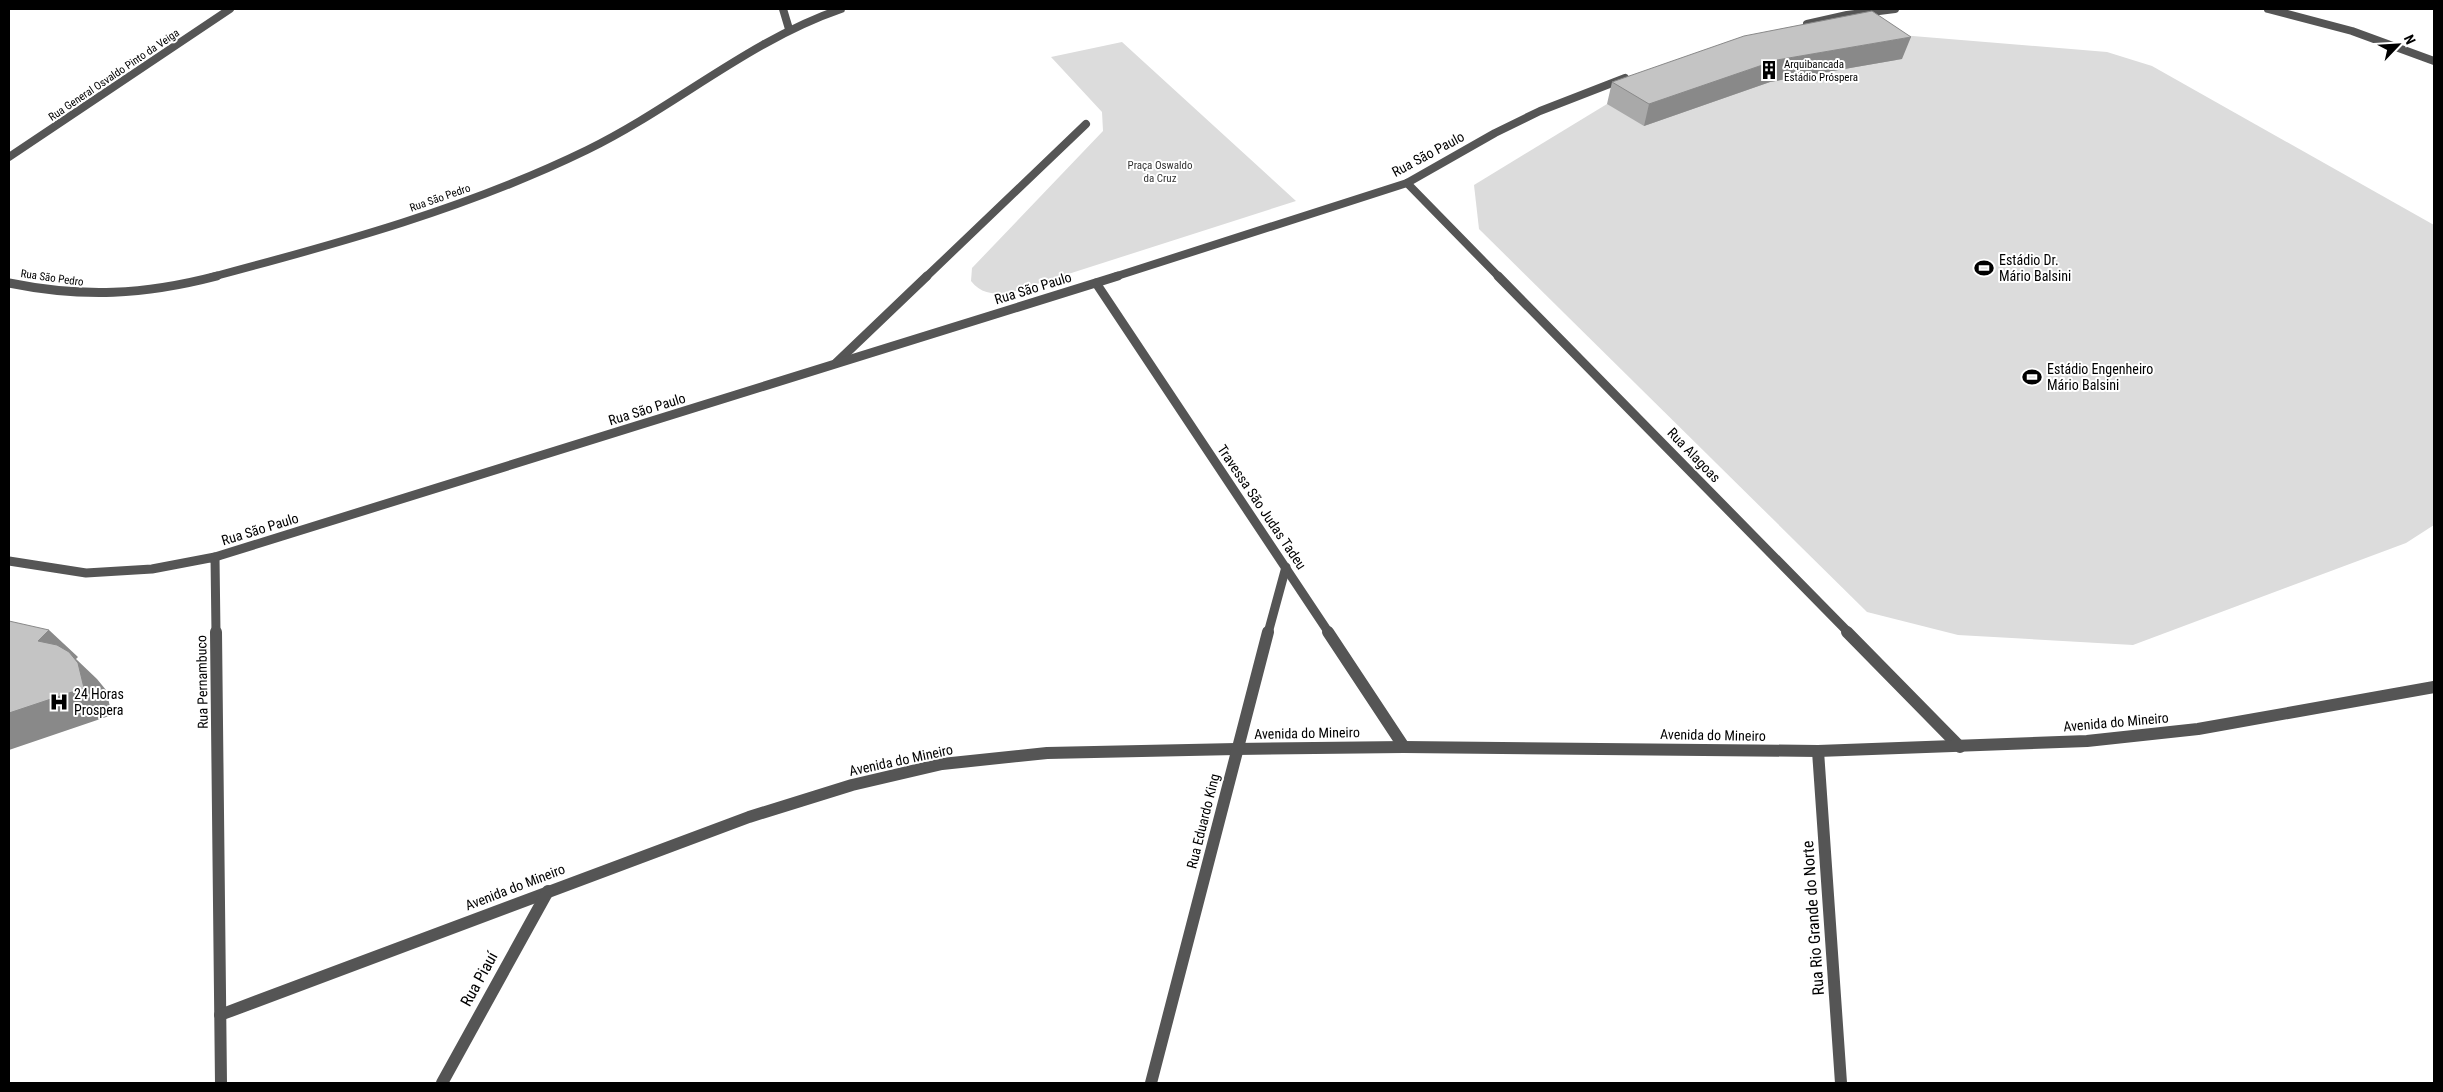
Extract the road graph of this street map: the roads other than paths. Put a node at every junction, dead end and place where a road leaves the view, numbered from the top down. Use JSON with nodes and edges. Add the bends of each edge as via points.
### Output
{"nodes":[{"id":1,"x":230,"y":9,"type":"edge"},
{"id":2,"x":784,"y":9,"type":"edge"},
{"id":3,"x":842,"y":9,"type":"edge"},
{"id":4,"x":1836,"y":9,"type":"edge"},
{"id":5,"x":1894,"y":9,"type":"edge"},
{"id":6,"x":2268,"y":9,"type":"edge"},
{"id":7,"x":1847,"y":15,"type":"junction"},
{"id":8,"x":1794,"y":28,"type":"edge"},
{"id":9,"x":789,"y":29,"type":"junction"},
{"id":10,"x":2434,"y":61,"type":"edge"},
{"id":11,"x":1630,"y":76,"type":"edge"},
{"id":12,"x":1086,"y":124,"type":"dead end"},
{"id":13,"x":9,"y":157,"type":"edge"},
{"id":14,"x":1407,"y":183,"type":"junction"},
{"id":15,"x":9,"y":283,"type":"edge"},
{"id":16,"x":1096,"y":283,"type":"junction"},
{"id":17,"x":834,"y":365,"type":"junction"},
{"id":18,"x":215,"y":557,"type":"junction"},
{"id":19,"x":9,"y":561,"type":"edge"},
{"id":20,"x":1286,"y":567,"type":"junction"},
{"id":21,"x":2434,"y":687,"type":"edge"},
{"id":22,"x":1404,"y":747,"type":"junction"},
{"id":23,"x":1960,"y":747,"type":"junction"},
{"id":24,"x":1236,"y":749,"type":"junction"},
{"id":25,"x":1818,"y":751,"type":"junction"},
{"id":26,"x":548,"y":891,"type":"junction"},
{"id":27,"x":220,"y":1015,"type":"junction"},
{"id":28,"x":221,"y":1083,"type":"edge"},
{"id":29,"x":442,"y":1083,"type":"edge"},
{"id":30,"x":1151,"y":1083,"type":"edge"},
{"id":31,"x":1841,"y":1083,"type":"edge"}],
"edges":[{"from":1,"to":13,"type":"street","name":"Rua General Osvaldo Pinto da Veiga"},
{"from":2,"to":9,"type":"street"},
{"from":3,"to":9,"type":"street","name":"Rua São Pedro"},
{"from":4,"to":7,"type":"street"},
{"from":5,"to":7,"type":"street"},
{"from":6,"to":10,"type":"street","via":[[2362,34]]},
{"from":7,"to":8,"type":"street"},
{"from":9,"to":15,"type":"street","name":"Rua São Pedro","via":[[573,158],[444,209],[344,241],[182,284],[127,293],[80,294]]},
{"from":11,"to":14,"type":"street","name":"Rua São Paulo","via":[[1495,132]]},
{"from":12,"to":17,"type":"street"},
{"from":14,"to":16,"type":"street","name":"Rua São Paulo"},
{"from":14,"to":23,"type":"street","name":"Rua Alagoas"},
{"from":16,"to":17,"type":"street","name":"Rua São Paulo"},
{"from":16,"to":20,"type":"street","name":"Travessa São Judas Tadeu"},
{"from":17,"to":18,"type":"street","name":"Rua São Paulo"},
{"from":18,"to":19,"type":"street","via":[[152,569],[86,573]]},
{"from":18,"to":27,"type":"street","name":"Rua Pernambuco"},
{"from":20,"to":22,"type":"street","name":"Travessa São Judas Tadeu"},
{"from":20,"to":24,"type":"street","name":"Rua Eduardo King"},
{"from":21,"to":23,"type":"street","name":"Avenida do Mineiro","via":[[2198,729],[2087,741]]},
{"from":22,"to":24,"type":"street","name":"Avenida do Mineiro"},
{"from":22,"to":25,"type":"street","name":"Avenida do Mineiro"},
{"from":23,"to":25,"type":"street","name":"Avenida do Mineiro"},
{"from":24,"to":26,"type":"street","name":"Avenida do Mineiro","via":[[1047,753],[942,764],[852,785],[749,817]]},
{"from":24,"to":30,"type":"street","name":"Rua Eduardo King"},
{"from":25,"to":31,"type":"street","name":"Rua Rio Grande do Norte"},
{"from":26,"to":27,"type":"street","name":"Avenida do Mineiro"},
{"from":26,"to":29,"type":"street","name":"Rua Piauí"},
{"from":27,"to":28,"type":"street"}]}
